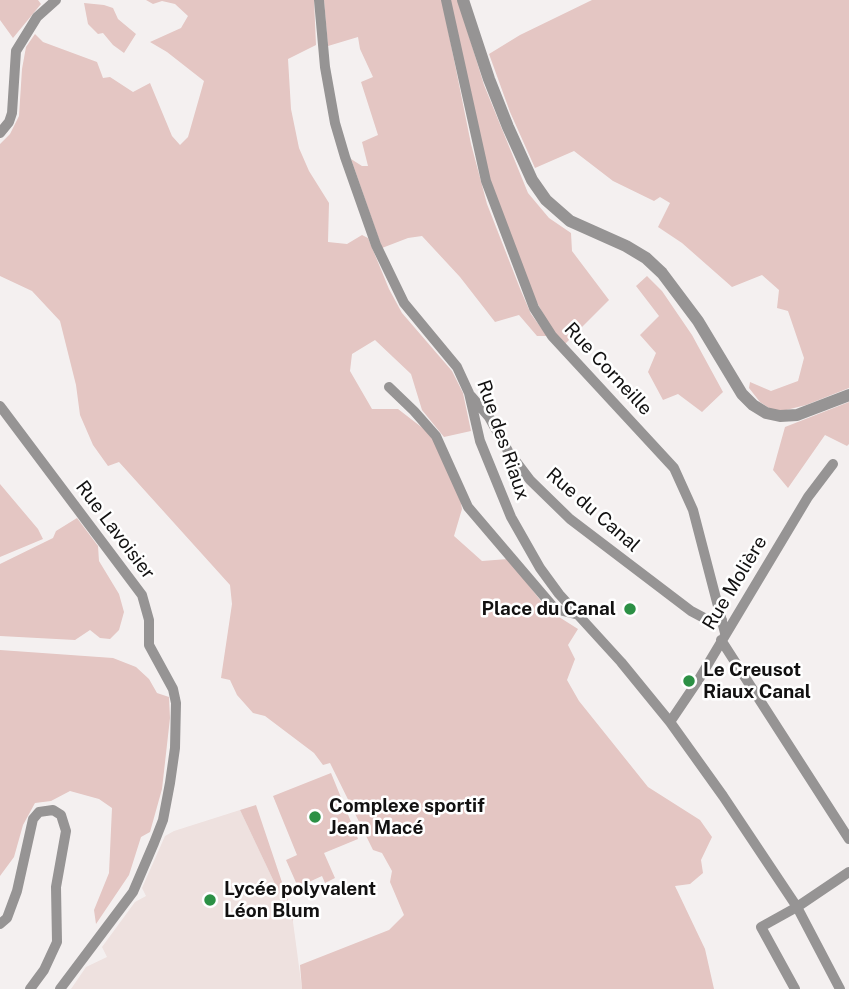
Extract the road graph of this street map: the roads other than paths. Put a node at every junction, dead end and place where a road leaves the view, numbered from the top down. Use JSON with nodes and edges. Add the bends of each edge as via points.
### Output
{"nodes":[{"id":1,"x":56,"y":0,"type":"edge"},
{"id":2,"x":319,"y":0,"type":"edge"},
{"id":3,"x":446,"y":0,"type":"edge"},
{"id":4,"x":463,"y":0,"type":"edge"},
{"id":5,"x":0,"y":133,"type":"edge"},
{"id":6,"x":389,"y":387,"type":"dead end"},
{"id":7,"x":469,"y":393,"type":"junction"},
{"id":8,"x":849,"y":395,"type":"edge"},
{"id":9,"x":1,"y":408,"type":"edge"},
{"id":10,"x":833,"y":464,"type":"dead end"},
{"id":11,"x":576,"y":614,"type":"junction"},
{"id":12,"x":722,"y":620,"type":"junction"},
{"id":13,"x":723,"y":637,"type":"junction"},
{"id":14,"x":670,"y":722,"type":"junction"},
{"id":15,"x":849,"y":839,"type":"edge"},
{"id":16,"x":849,"y":873,"type":"edge"},
{"id":17,"x":797,"y":907,"type":"junction"},
{"id":18,"x":0,"y":924,"type":"edge"},
{"id":19,"x":30,"y":989,"type":"edge"},
{"id":20,"x":60,"y":989,"type":"edge"},
{"id":21,"x":795,"y":989,"type":"edge"},
{"id":22,"x":840,"y":989,"type":"edge"}],
"edges":[{"from":1,"to":5,"type":"street","via":[[37,17],[16,51],[12,113]]},
{"from":2,"to":7,"type":"street","name":"Rue des Riaux","via":[[335,123],[376,244],[404,303],[457,367]]},
{"from":3,"to":12,"type":"street","name":"Rue Corneille","via":[[486,181],[534,308],[552,337],[674,468],[693,510]]},
{"from":4,"to":8,"type":"street","via":[[508,127],[546,200],[570,221],[626,246],[662,273],[752,405],[766,413],[797,415]]},
{"from":6,"to":11,"type":"street","via":[[436,436],[468,507],[555,608]]},
{"from":7,"to":11,"type":"street","name":"Rue des Riaux","via":[[480,441],[511,517],[540,568]]},
{"from":7,"to":12,"type":"street","name":"Rue du Canal","via":[[530,480],[570,519],[691,611],[706,620]]},
{"from":9,"to":20,"type":"street","name":"Rue Lavoisier","via":[[142,595],[149,645],[176,703],[170,783],[154,843],[132,892]]},
{"from":10,"to":13,"type":"street","name":"Rue Molière","via":[[808,496]]},
{"from":11,"to":14,"type":"street","name":"Rue des Riaux"},
{"from":12,"to":13,"type":"street","name":"Rue Corneille"},
{"from":13,"to":14,"type":"street","name":"Rue Molière"},
{"from":13,"to":15,"type":"street","name":"Rue Corneille"},
{"from":14,"to":17,"type":"street","name":"Rue des Riaux"},
{"from":16,"to":17,"type":"street"},
{"from":17,"to":21,"type":"street","via":[[761,927]]},
{"from":17,"to":22,"type":"street","name":"Rue des Riaux"},
{"from":18,"to":19,"type":"street","via":[[13,902],[33,818],[53,810],[61,815],[66,831],[56,887],[57,942]]}]}
